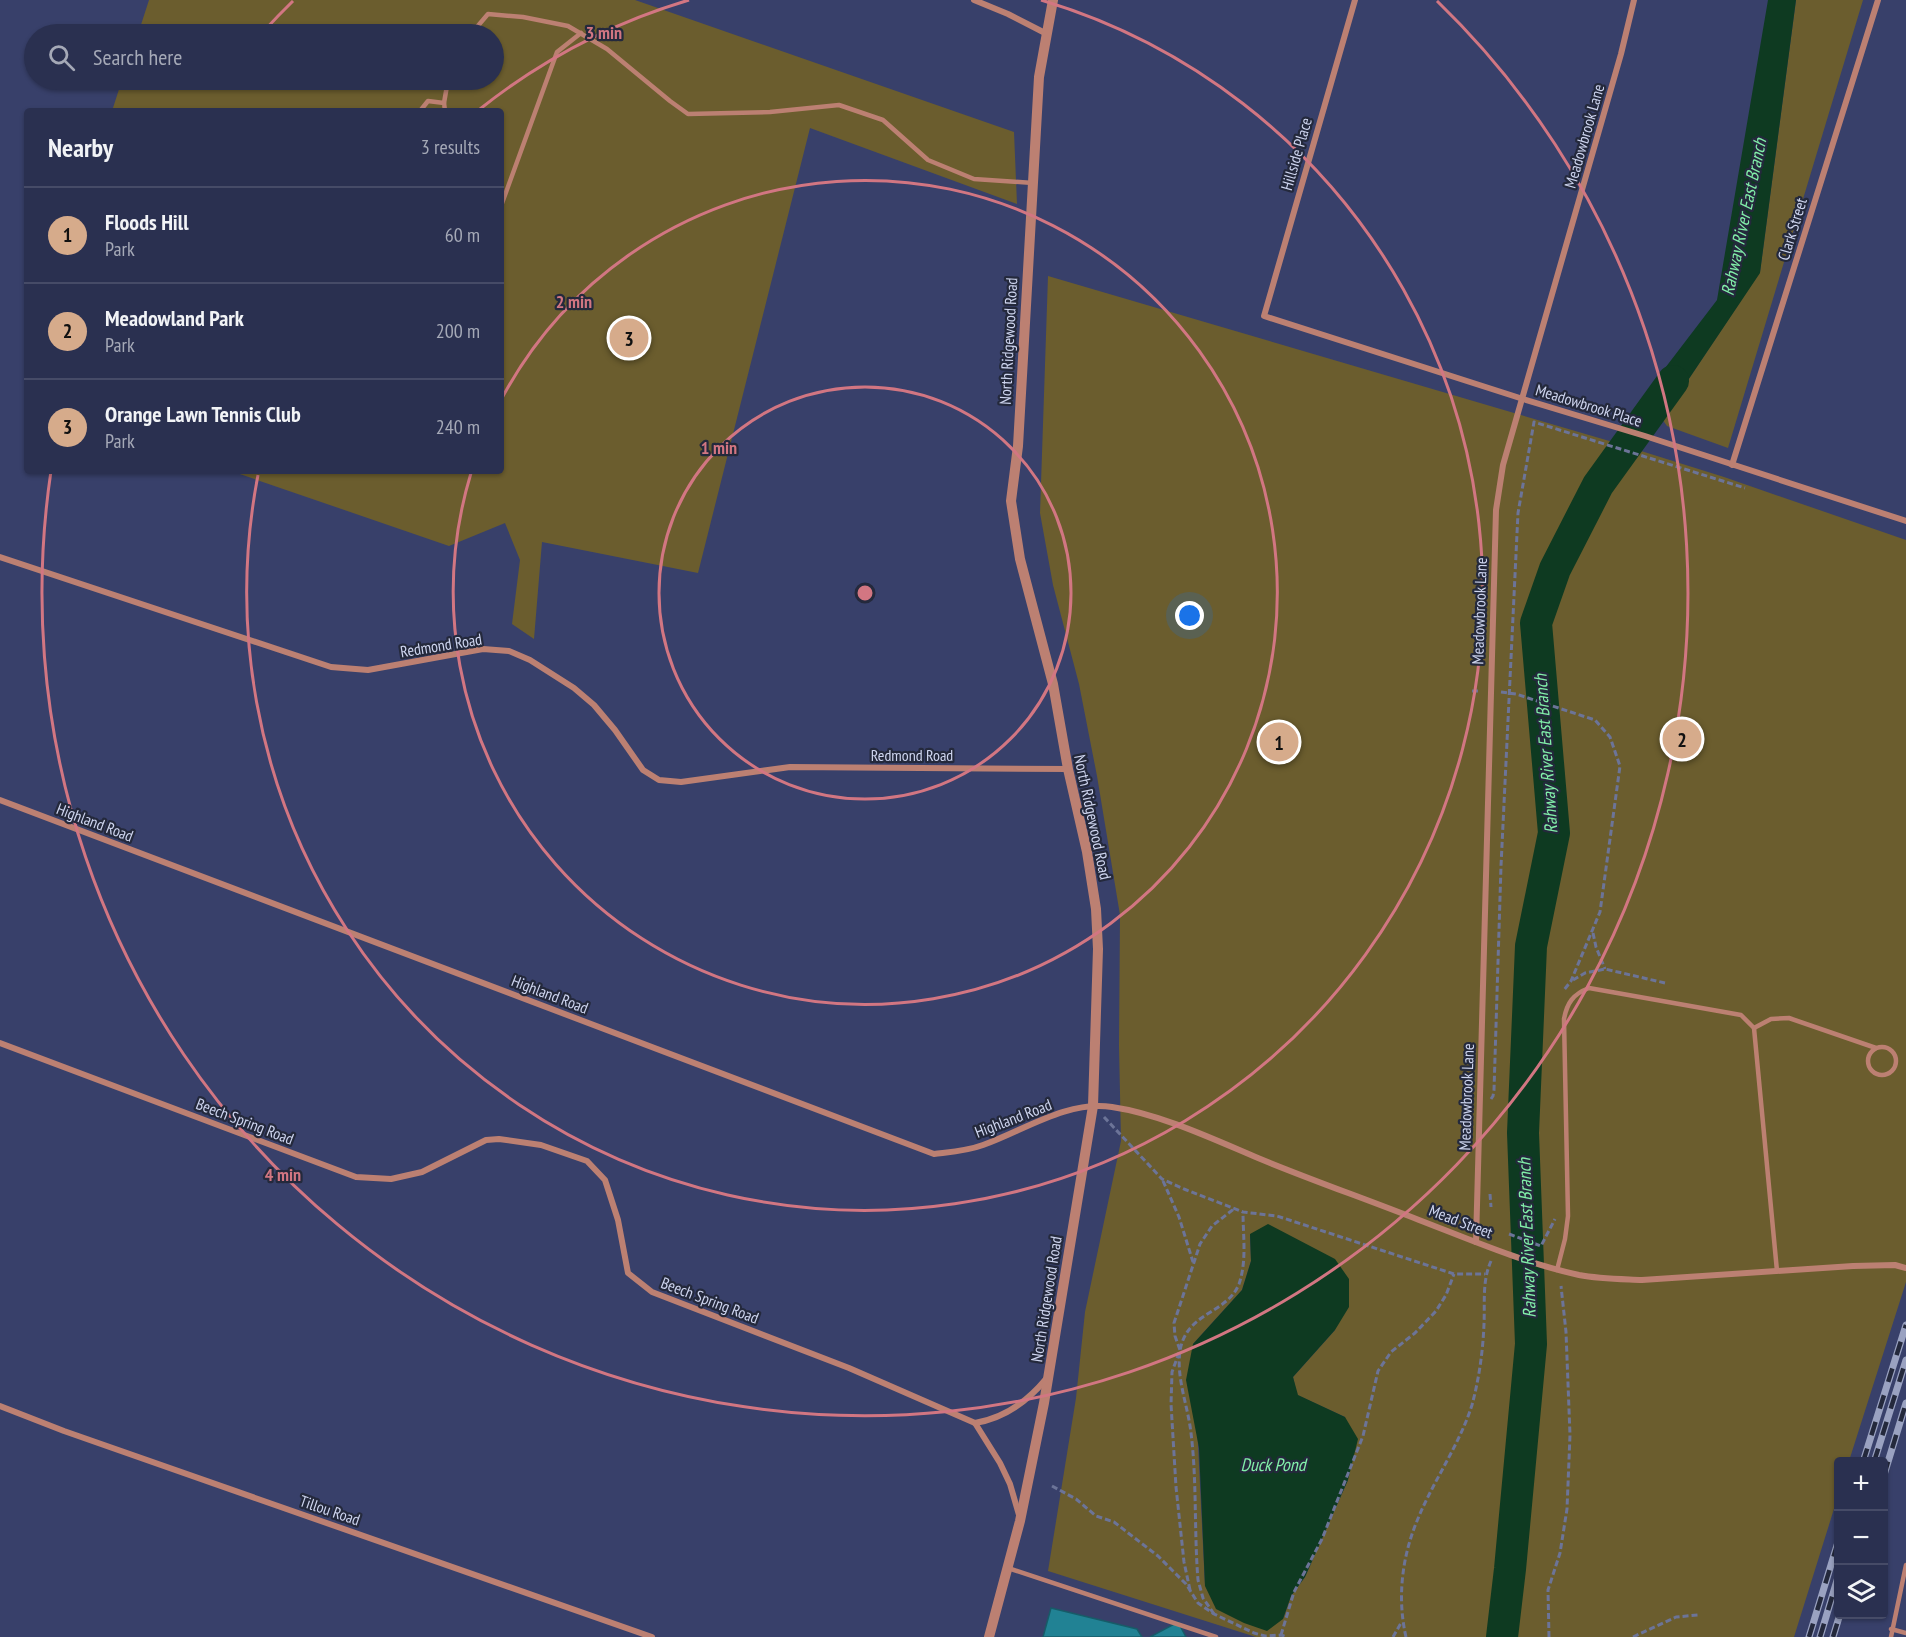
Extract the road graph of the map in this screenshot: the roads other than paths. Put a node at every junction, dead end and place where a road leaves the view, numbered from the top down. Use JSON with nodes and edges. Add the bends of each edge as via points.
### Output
{"nodes":[{"id":1,"x":974,"y":0,"type":"edge"},
{"id":2,"x":1053,"y":0,"type":"edge"},
{"id":3,"x":1355,"y":0,"type":"edge"},
{"id":4,"x":1634,"y":0,"type":"edge"},
{"id":5,"x":1878,"y":0,"type":"edge"},
{"id":6,"x":480,"y":24,"type":"edge"},
{"id":7,"x":581,"y":33,"type":"junction"},
{"id":8,"x":1047,"y":34,"type":"junction"},
{"id":9,"x":446,"y":90,"type":"edge"},
{"id":10,"x":444,"y":103,"type":"junction"},
{"id":11,"x":422,"y":108,"type":"edge"},
{"id":12,"x":445,"y":108,"type":"edge"},
{"id":13,"x":1033,"y":183,"type":"junction"},
{"id":14,"x":504,"y":198,"type":"edge"},
{"id":15,"x":1264,"y":316,"type":"joint"},
{"id":16,"x":1523,"y":399,"type":"junction"},
{"id":17,"x":1732,"y":465,"type":"junction"},
{"id":18,"x":1906,"y":521,"type":"edge"},
{"id":19,"x":0,"y":557,"type":"edge"},
{"id":20,"x":1068,"y":769,"type":"junction"},
{"id":21,"x":0,"y":800,"type":"edge"},
{"id":22,"x":1754,"y":1028,"type":"junction"},
{"id":23,"x":0,"y":1043,"type":"edge"},
{"id":24,"x":1876,"y":1048,"type":"junction"},
{"id":25,"x":1093,"y":1106,"type":"junction"},
{"id":26,"x":1476,"y":1242,"type":"junction"},
{"id":27,"x":1906,"y":1268,"type":"edge"},
{"id":28,"x":1557,"y":1270,"type":"junction"},
{"id":29,"x":1777,"y":1271,"type":"junction"},
{"id":30,"x":1048,"y":1377,"type":"junction"},
{"id":31,"x":0,"y":1406,"type":"edge"},
{"id":32,"x":975,"y":1423,"type":"junction"},
{"id":33,"x":1020,"y":1521,"type":"junction"},
{"id":34,"x":1906,"y":1566,"type":"edge"},
{"id":35,"x":1008,"y":1568,"type":"junction"},
{"id":36,"x":1891,"y":1629,"type":"junction"},
{"id":37,"x":1906,"y":1633,"type":"edge"},
{"id":38,"x":652,"y":1637,"type":"edge"},
{"id":39,"x":989,"y":1637,"type":"edge"},
{"id":40,"x":1216,"y":1637,"type":"edge"},
{"id":41,"x":1891,"y":1637,"type":"edge"}],
"edges":[{"from":1,"to":8,"type":"street"},
{"from":2,"to":8,"type":"street","name":"North Ridgewood Road"},
{"from":3,"to":15,"type":"street","name":"Hillside Place"},
{"from":4,"to":16,"type":"street","name":"Meadowbrook Lane"},
{"from":5,"to":17,"type":"street","name":"Clark Street"},
{"from":6,"to":7,"type":"lane","via":[[488,14],[523,17],[568,26]]},
{"from":7,"to":13,"type":"lane","via":[[688,114],[839,105],[884,120],[928,160],[974,179]]},
{"from":7,"to":14,"type":"lane","via":[[557,52]]},
{"from":8,"to":13,"type":"street","name":"North Ridgewood Road","via":[[1039,77]]},
{"from":9,"to":10,"type":"lane"},
{"from":10,"to":11,"type":"lane","via":[[428,101]]},
{"from":10,"to":12,"type":"lane"},
{"from":13,"to":20,"type":"street","name":"North Ridgewood Road","via":[[1018,446],[1011,501],[1020,559],[1053,684]]},
{"from":15,"to":16,"type":"street","name":"Meadowbrook Place"},
{"from":16,"to":17,"type":"street","name":"Meadowbrook Place"},
{"from":16,"to":26,"type":"street","name":"Meadowbrook Lane","via":[[1503,465],[1496,510]]},
{"from":17,"to":18,"type":"street","name":"Meadowbrook Place"},
{"from":19,"to":20,"type":"street","name":"Redmond Road","via":[[331,667],[368,670],[483,649],[509,651],[574,688],[607,719],[643,770],[668,782],[790,767]]},
{"from":20,"to":25,"type":"street","name":"North Ridgewood Road","via":[[1096,909]]},
{"from":21,"to":25,"type":"street","name":"Highland Road","via":[[934,1154],[981,1146],[1067,1111]]},
{"from":22,"to":24,"type":"lane","via":[[1771,1019],[1789,1018]]},
{"from":22,"to":28,"type":"lane","via":[[1741,1015],[1589,988],[1572,998],[1564,1019],[1568,1216]]},
{"from":22,"to":29,"type":"lane"},
{"from":23,"to":32,"type":"street","name":"Beech Spring Road","via":[[356,1177],[392,1179],[422,1172],[486,1140],[499,1139],[541,1145],[587,1161],[605,1180],[618,1220],[628,1273],[652,1292],[849,1368]]},
{"from":24,"to":24,"type":"lane","via":[[1868,1063],[1872,1071],[1885,1075],[1896,1066],[1896,1056],[1886,1047]]},
{"from":25,"to":26,"type":"street","name":"Mead Street","via":[[1143,1114]]},
{"from":25,"to":30,"type":"street","name":"North Ridgewood Road"},
{"from":26,"to":28,"type":"street","name":"Mead Street"},
{"from":27,"to":29,"type":"street","name":"Mead Street","via":[[1852,1266]]},
{"from":28,"to":29,"type":"street","name":"Mead Street","via":[[1642,1280]]},
{"from":30,"to":32,"type":"street","via":[[1024,1403],[1006,1414]]},
{"from":30,"to":33,"type":"street","name":"North Ridgewood Road"},
{"from":31,"to":38,"type":"street","name":"Tillou Road"},
{"from":32,"to":33,"type":"street","via":[[1010,1484]]},
{"from":33,"to":35,"type":"street","name":"North Ridgewood Road"},
{"from":34,"to":36,"type":"lane"},
{"from":35,"to":39,"type":"street","name":"North Ridgewood Road"},
{"from":35,"to":40,"type":"lane"},
{"from":36,"to":37,"type":"lane"},
{"from":36,"to":41,"type":"lane"}]}
